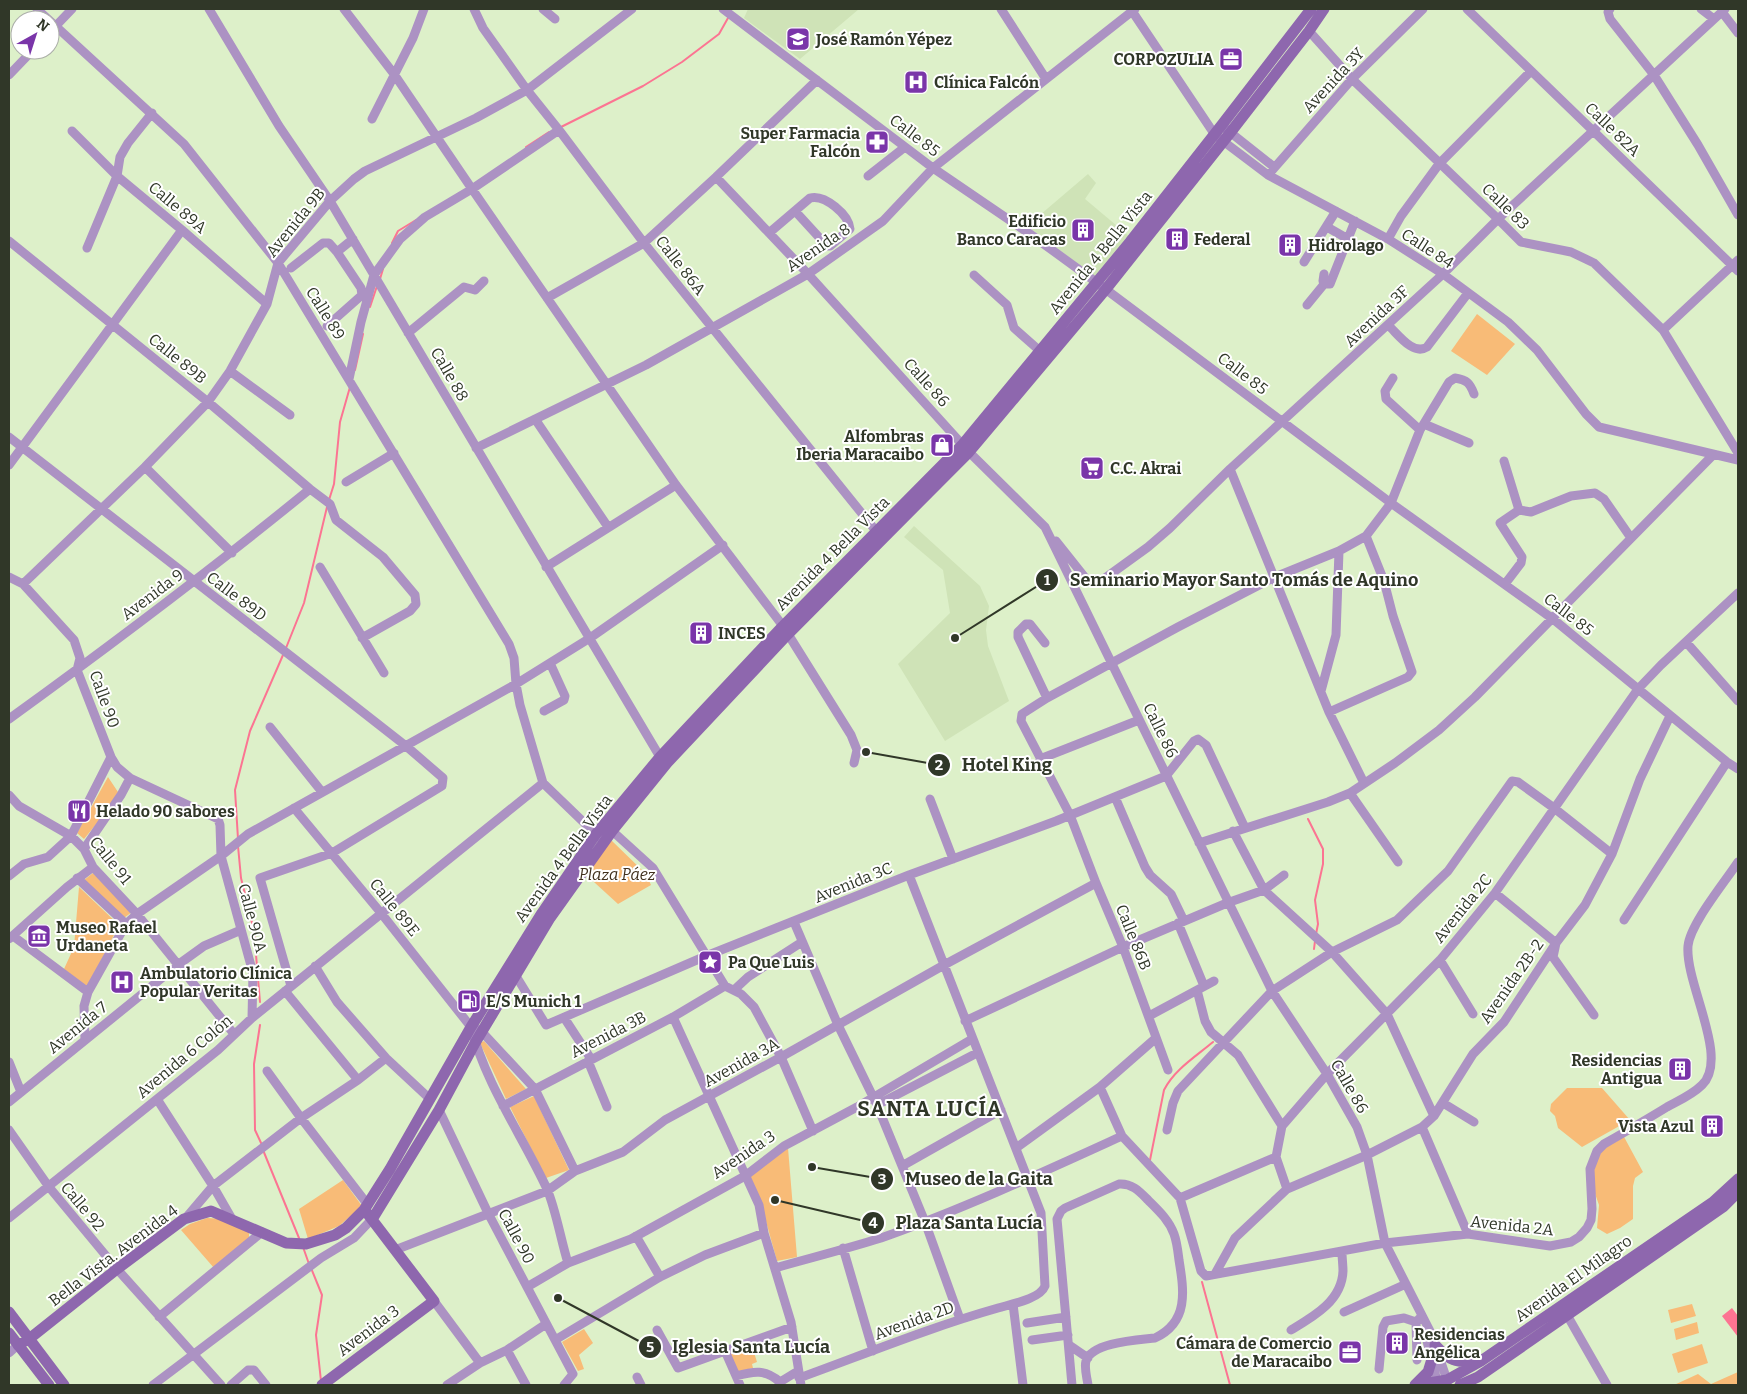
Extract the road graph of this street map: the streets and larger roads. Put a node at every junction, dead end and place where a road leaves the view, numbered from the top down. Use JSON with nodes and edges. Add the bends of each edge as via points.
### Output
{"nodes":[{"id":1,"x":72,"y":9,"type":"edge"},
{"id":2,"x":209,"y":9,"type":"edge"},
{"id":3,"x":344,"y":9,"type":"edge"},
{"id":4,"x":424,"y":9,"type":"edge"},
{"id":5,"x":474,"y":9,"type":"edge"},
{"id":6,"x":543,"y":9,"type":"edge"},
{"id":7,"x":632,"y":9,"type":"edge"},
{"id":8,"x":1001,"y":9,"type":"edge"},
{"id":9,"x":1310,"y":9,"type":"edge"},
{"id":10,"x":1324,"y":9,"type":"edge"},
{"id":11,"x":1423,"y":9,"type":"edge"},
{"id":12,"x":1467,"y":9,"type":"edge"},
{"id":13,"x":1610,"y":9,"type":"edge"},
{"id":14,"x":1702,"y":9,"type":"edge"},
{"id":15,"x":1134,"y":10,"type":"edge"},
{"id":16,"x":1723,"y":10,"type":"edge"},
{"id":17,"x":727,"y":11,"type":"edge"},
{"id":18,"x":555,"y":19,"type":"dead end"},
{"id":19,"x":1714,"y":19,"type":"junction"},
{"id":20,"x":60,"y":22,"type":"edge"},
{"id":21,"x":1309,"y":31,"type":"junction"},
{"id":22,"x":1738,"y":33,"type":"edge"},
{"id":23,"x":60,"y":35,"type":"edge"},
{"id":24,"x":23,"y":60,"type":"edge"},
{"id":25,"x":1531,"y":71,"type":"junction"},
{"id":26,"x":394,"y":74,"type":"junction"},
{"id":27,"x":9,"y":75,"type":"edge"},
{"id":28,"x":1654,"y":75,"type":"junction"},
{"id":29,"x":1046,"y":79,"type":"junction"},
{"id":30,"x":817,"y":80,"type":"junction"},
{"id":31,"x":1352,"y":80,"type":"junction"},
{"id":32,"x":527,"y":90,"type":"junction"},
{"id":33,"x":152,"y":113,"type":"junction"},
{"id":34,"x":372,"y":118,"type":"dead end"},
{"id":35,"x":72,"y":130,"type":"dead end"},
{"id":36,"x":559,"y":130,"type":"junction"},
{"id":37,"x":1593,"y":131,"type":"junction"},
{"id":38,"x":1222,"y":134,"type":"junction"},
{"id":39,"x":438,"y":137,"type":"junction"},
{"id":40,"x":905,"y":147,"type":"junction"},
{"id":41,"x":1439,"y":164,"type":"junction"},
{"id":42,"x":1274,"y":167,"type":"junction"},
{"id":43,"x":933,"y":168,"type":"junction"},
{"id":44,"x":1268,"y":175,"type":"junction"},
{"id":45,"x":117,"y":176,"type":"junction"},
{"id":46,"x":868,"y":176,"type":"dead end"},
{"id":47,"x":716,"y":177,"type":"junction"},
{"id":48,"x":472,"y":189,"type":"junction"},
{"id":49,"x":330,"y":201,"type":"junction"},
{"id":50,"x":795,"y":211,"type":"junction"},
{"id":51,"x":1336,"y":211,"type":"junction"},
{"id":52,"x":1738,"y":215,"type":"edge"},
{"id":53,"x":1498,"y":219,"type":"junction"},
{"id":54,"x":1355,"y":222,"type":"junction"},
{"id":55,"x":1327,"y":227,"type":"junction"},
{"id":56,"x":182,"y":230,"type":"junction"},
{"id":57,"x":769,"y":233,"type":"junction"},
{"id":58,"x":353,"y":239,"type":"junction"},
{"id":59,"x":1348,"y":239,"type":"junction"},
{"id":60,"x":1388,"y":240,"type":"junction"},
{"id":61,"x":9,"y":241,"type":"edge"},
{"id":62,"x":644,"y":243,"type":"junction"},
{"id":63,"x":87,"y":248,"type":"dead end"},
{"id":64,"x":337,"y":252,"type":"junction"},
{"id":65,"x":1304,"y":262,"type":"dead end"},
{"id":66,"x":278,"y":264,"type":"junction"},
{"id":67,"x":1736,"y":265,"type":"edge"},
{"id":68,"x":291,"y":268,"type":"dead end"},
{"id":69,"x":374,"y":274,"type":"junction"},
{"id":70,"x":808,"y":274,"type":"junction"},
{"id":71,"x":1443,"y":274,"type":"junction"},
{"id":72,"x":974,"y":275,"type":"dead end"},
{"id":73,"x":484,"y":281,"type":"dead end"},
{"id":74,"x":1101,"y":285,"type":"junction"},
{"id":75,"x":1468,"y":293,"type":"junction"},
{"id":76,"x":547,"y":298,"type":"junction"},
{"id":77,"x":267,"y":304,"type":"junction"},
{"id":78,"x":1307,"y":305,"type":"dead end"},
{"id":79,"x":113,"y":324,"type":"junction"},
{"id":80,"x":1388,"y":325,"type":"junction"},
{"id":81,"x":327,"y":326,"type":"dead end"},
{"id":82,"x":712,"y":329,"type":"junction"},
{"id":83,"x":1664,"y":330,"type":"junction"},
{"id":84,"x":408,"y":333,"type":"junction"},
{"id":85,"x":1040,"y":351,"type":"junction"},
{"id":86,"x":230,"y":371,"type":"junction"},
{"id":87,"x":1393,"y":378,"type":"dead end"},
{"id":88,"x":349,"y":379,"type":"junction"},
{"id":89,"x":607,"y":384,"type":"junction"},
{"id":90,"x":1474,"y":394,"type":"dead end"},
{"id":91,"x":208,"y":402,"type":"junction"},
{"id":92,"x":290,"y":415,"type":"dead end"},
{"id":93,"x":535,"y":419,"type":"junction"},
{"id":94,"x":1282,"y":422,"type":"junction"},
{"id":95,"x":1422,"y":427,"type":"junction"},
{"id":96,"x":9,"y":437,"type":"edge"},
{"id":97,"x":1469,"y":443,"type":"dead end"},
{"id":98,"x":22,"y":447,"type":"junction"},
{"id":99,"x":476,"y":448,"type":"junction"},
{"id":100,"x":966,"y":448,"type":"junction"},
{"id":101,"x":1738,"y":451,"type":"edge"},
{"id":102,"x":394,"y":453,"type":"junction"},
{"id":103,"x":1713,"y":455,"type":"junction"},
{"id":104,"x":1738,"y":460,"type":"edge"},
{"id":105,"x":1504,"y":461,"type":"dead end"},
{"id":106,"x":9,"y":464,"type":"edge"},
{"id":107,"x":145,"y":467,"type":"junction"},
{"id":108,"x":1230,"y":469,"type":"junction"},
{"id":109,"x":346,"y":482,"type":"dead end"},
{"id":110,"x":676,"y":485,"type":"junction"},
{"id":111,"x":310,"y":489,"type":"junction"},
{"id":112,"x":1391,"y":503,"type":"junction"},
{"id":113,"x":101,"y":509,"type":"junction"},
{"id":114,"x":1519,"y":510,"type":"junction"},
{"id":115,"x":1045,"y":527,"type":"junction"},
{"id":116,"x":608,"y":528,"type":"junction"},
{"id":117,"x":876,"y":531,"type":"junction"},
{"id":118,"x":1366,"y":536,"type":"junction"},
{"id":119,"x":1631,"y":538,"type":"junction"},
{"id":120,"x":722,"y":545,"type":"junction"},
{"id":121,"x":1339,"y":551,"type":"junction"},
{"id":122,"x":232,"y":553,"type":"junction"},
{"id":123,"x":320,"y":567,"type":"dead end"},
{"id":124,"x":546,"y":567,"type":"junction"},
{"id":125,"x":9,"y":577,"type":"edge"},
{"id":126,"x":1275,"y":577,"type":"junction"},
{"id":127,"x":193,"y":581,"type":"junction"},
{"id":128,"x":23,"y":584,"type":"junction"},
{"id":129,"x":1505,"y":584,"type":"junction"},
{"id":130,"x":1738,"y":593,"type":"edge"},
{"id":131,"x":1553,"y":619,"type":"junction"},
{"id":132,"x":786,"y":630,"type":"junction"},
{"id":133,"x":362,"y":638,"type":"junction"},
{"id":134,"x":590,"y":638,"type":"junction"},
{"id":135,"x":1686,"y":642,"type":"junction"},
{"id":136,"x":1045,"y":643,"type":"dead end"},
{"id":137,"x":550,"y":663,"type":"junction"},
{"id":138,"x":1111,"y":664,"type":"junction"},
{"id":139,"x":77,"y":670,"type":"junction"},
{"id":140,"x":384,"y":673,"type":"dead end"},
{"id":141,"x":516,"y":684,"type":"junction"},
{"id":142,"x":1638,"y":689,"type":"junction"},
{"id":143,"x":1321,"y":692,"type":"junction"},
{"id":144,"x":1047,"y":698,"type":"junction"},
{"id":145,"x":1738,"y":700,"type":"edge"},
{"id":146,"x":544,"y":711,"type":"dead end"},
{"id":147,"x":1330,"y":712,"type":"junction"},
{"id":148,"x":1670,"y":716,"type":"junction"},
{"id":149,"x":9,"y":719,"type":"edge"},
{"id":150,"x":1139,"y":720,"type":"junction"},
{"id":151,"x":270,"y":727,"type":"dead end"},
{"id":152,"x":406,"y":746,"type":"junction"},
{"id":153,"x":111,"y":757,"type":"junction"},
{"id":154,"x":660,"y":757,"type":"junction"},
{"id":155,"x":1040,"y":759,"type":"junction"},
{"id":156,"x":1727,"y":762,"type":"junction"},
{"id":157,"x":854,"y":764,"type":"dead end"},
{"id":158,"x":1738,"y":769,"type":"edge"},
{"id":159,"x":1166,"y":776,"type":"junction"},
{"id":160,"x":130,"y":778,"type":"junction"},
{"id":161,"x":543,"y":783,"type":"junction"},
{"id":162,"x":1364,"y":783,"type":"junction"},
{"id":163,"x":142,"y":784,"type":"joint"},
{"id":164,"x":322,"y":792,"type":"junction"},
{"id":165,"x":1350,"y":793,"type":"junction"},
{"id":166,"x":9,"y":795,"type":"edge"},
{"id":167,"x":1115,"y":797,"type":"junction"},
{"id":168,"x":930,"y":799,"type":"dead end"},
{"id":169,"x":294,"y":808,"type":"junction"},
{"id":170,"x":1554,"y":808,"type":"junction"},
{"id":171,"x":1070,"y":815,"type":"junction"},
{"id":172,"x":609,"y":828,"type":"junction"},
{"id":173,"x":1245,"y":828,"type":"junction"},
{"id":174,"x":1233,"y":831,"type":"junction"},
{"id":175,"x":71,"y":836,"type":"junction"},
{"id":176,"x":600,"y":838,"type":"junction"},
{"id":177,"x":1199,"y":843,"type":"junction"},
{"id":178,"x":84,"y":849,"type":"junction"},
{"id":179,"x":224,"y":853,"type":"junction"},
{"id":180,"x":332,"y":853,"type":"junction"},
{"id":181,"x":1612,"y":854,"type":"junction"},
{"id":182,"x":953,"y":859,"type":"junction"},
{"id":183,"x":1398,"y":862,"type":"dead end"},
{"id":184,"x":1738,"y":862,"type":"edge"},
{"id":185,"x":93,"y":867,"type":"junction"},
{"id":186,"x":909,"y":875,"type":"junction"},
{"id":187,"x":1284,"y":875,"type":"dead end"},
{"id":188,"x":9,"y":876,"type":"edge"},
{"id":189,"x":77,"y":878,"type":"junction"},
{"id":190,"x":1096,"y":883,"type":"junction"},
{"id":191,"x":1264,"y":890,"type":"junction"},
{"id":192,"x":1495,"y":893,"type":"junction"},
{"id":193,"x":1227,"y":903,"type":"junction"},
{"id":194,"x":381,"y":913,"type":"junction"},
{"id":195,"x":137,"y":914,"type":"junction"},
{"id":196,"x":1624,"y":920,"type":"dead end"},
{"id":197,"x":794,"y":922,"type":"junction"},
{"id":198,"x":1181,"y":922,"type":"junction"},
{"id":199,"x":126,"y":924,"type":"junction"},
{"id":200,"x":241,"y":930,"type":"junction"},
{"id":201,"x":11,"y":937,"type":"edge"},
{"id":202,"x":802,"y":942,"type":"junction"},
{"id":203,"x":1556,"y":943,"type":"junction"},
{"id":204,"x":1122,"y":947,"type":"junction"},
{"id":205,"x":1332,"y":952,"type":"junction"},
{"id":206,"x":706,"y":956,"type":"junction"},
{"id":207,"x":1440,"y":960,"type":"junction"},
{"id":208,"x":179,"y":964,"type":"junction"},
{"id":209,"x":944,"y":964,"type":"junction"},
{"id":210,"x":315,"y":966,"type":"junction"},
{"id":211,"x":516,"y":976,"type":"junction"},
{"id":212,"x":1214,"y":981,"type":"dead end"},
{"id":213,"x":725,"y":986,"type":"junction"},
{"id":214,"x":1201,"y":988,"type":"junction"},
{"id":215,"x":288,"y":989,"type":"junction"},
{"id":216,"x":734,"y":990,"type":"junction"},
{"id":217,"x":1272,"y":991,"type":"junction"},
{"id":218,"x":88,"y":992,"type":"junction"},
{"id":219,"x":1387,"y":1014,"type":"junction"},
{"id":220,"x":1473,"y":1014,"type":"dead end"},
{"id":221,"x":1594,"y":1015,"type":"dead end"},
{"id":222,"x":1149,"y":1016,"type":"junction"},
{"id":223,"x":673,"y":1017,"type":"junction"},
{"id":224,"x":252,"y":1018,"type":"junction"},
{"id":225,"x":565,"y":1019,"type":"junction"},
{"id":226,"x":965,"y":1021,"type":"junction"},
{"id":227,"x":838,"y":1025,"type":"junction"},
{"id":228,"x":471,"y":1027,"type":"junction"},
{"id":229,"x":482,"y":1032,"type":"junction"},
{"id":230,"x":234,"y":1034,"type":"junction"},
{"id":231,"x":1156,"y":1038,"type":"junction"},
{"id":232,"x":972,"y":1039,"type":"junction"},
{"id":233,"x":85,"y":1040,"type":"junction"},
{"id":234,"x":1223,"y":1042,"type":"junction"},
{"id":235,"x":476,"y":1043,"type":"junction"},
{"id":236,"x":977,"y":1052,"type":"junction"},
{"id":237,"x":781,"y":1057,"type":"junction"},
{"id":238,"x":386,"y":1058,"type":"junction"},
{"id":239,"x":590,"y":1060,"type":"junction"},
{"id":240,"x":9,"y":1062,"type":"edge"},
{"id":241,"x":1168,"y":1070,"type":"dead end"},
{"id":242,"x":267,"y":1071,"type":"dead end"},
{"id":243,"x":913,"y":1074,"type":"junction"},
{"id":244,"x":1327,"y":1074,"type":"junction"},
{"id":245,"x":358,"y":1080,"type":"junction"},
{"id":246,"x":918,"y":1084,"type":"junction"},
{"id":247,"x":1100,"y":1087,"type":"junction"},
{"id":248,"x":535,"y":1089,"type":"junction"},
{"id":249,"x":21,"y":1092,"type":"junction"},
{"id":250,"x":710,"y":1096,"type":"junction"},
{"id":251,"x":157,"y":1099,"type":"junction"},
{"id":252,"x":430,"y":1099,"type":"junction"},
{"id":253,"x":875,"y":1101,"type":"junction"},
{"id":254,"x":9,"y":1102,"type":"edge"},
{"id":255,"x":1443,"y":1104,"type":"junction"},
{"id":256,"x":503,"y":1106,"type":"junction"},
{"id":257,"x":607,"y":1107,"type":"dead end"},
{"id":258,"x":439,"y":1110,"type":"junction"},
{"id":259,"x":1001,"y":1110,"type":"junction"},
{"id":260,"x":1434,"y":1116,"type":"junction"},
{"id":261,"x":301,"y":1118,"type":"junction"},
{"id":262,"x":1474,"y":1122,"type":"dead end"},
{"id":263,"x":1282,"y":1126,"type":"junction"},
{"id":264,"x":1422,"y":1127,"type":"junction"},
{"id":265,"x":9,"y":1130,"type":"edge"},
{"id":266,"x":1168,"y":1130,"type":"dead end"},
{"id":267,"x":814,"y":1131,"type":"junction"},
{"id":268,"x":1122,"y":1136,"type":"junction"},
{"id":269,"x":1016,"y":1148,"type":"junction"},
{"id":270,"x":1366,"y":1155,"type":"junction"},
{"id":271,"x":1276,"y":1157,"type":"junction"},
{"id":272,"x":902,"y":1166,"type":"junction"},
{"id":273,"x":575,"y":1171,"type":"junction"},
{"id":274,"x":745,"y":1176,"type":"junction"},
{"id":275,"x":1029,"y":1178,"type":"junction"},
{"id":276,"x":1738,"y":1179,"type":"edge"},
{"id":277,"x":213,"y":1186,"type":"junction"},
{"id":278,"x":49,"y":1187,"type":"junction"},
{"id":279,"x":1287,"y":1189,"type":"junction"},
{"id":280,"x":547,"y":1191,"type":"junction"},
{"id":281,"x":1738,"y":1192,"type":"edge"},
{"id":282,"x":1180,"y":1198,"type":"junction"},
{"id":283,"x":368,"y":1211,"type":"junction"},
{"id":284,"x":488,"y":1214,"type":"junction"},
{"id":285,"x":9,"y":1218,"type":"edge"},
{"id":286,"x":184,"y":1219,"type":"junction"},
{"id":287,"x":232,"y":1219,"type":"junction"},
{"id":288,"x":925,"y":1222,"type":"junction"},
{"id":289,"x":262,"y":1232,"type":"junction"},
{"id":290,"x":764,"y":1233,"type":"junction"},
{"id":291,"x":1468,"y":1234,"type":"junction"},
{"id":292,"x":636,"y":1236,"type":"junction"},
{"id":293,"x":1385,"y":1243,"type":"junction"},
{"id":294,"x":306,"y":1244,"type":"joint"},
{"id":295,"x":843,"y":1248,"type":"junction"},
{"id":296,"x":395,"y":1250,"type":"junction"},
{"id":297,"x":1342,"y":1252,"type":"junction"},
{"id":298,"x":568,"y":1263,"type":"junction"},
{"id":299,"x":775,"y":1268,"type":"junction"},
{"id":300,"x":117,"y":1269,"type":"junction"},
{"id":301,"x":1219,"y":1274,"type":"junction"},
{"id":302,"x":660,"y":1277,"type":"junction"},
{"id":303,"x":527,"y":1287,"type":"junction"},
{"id":304,"x":1407,"y":1287,"type":"junction"},
{"id":305,"x":434,"y":1301,"type":"junction"},
{"id":306,"x":1013,"y":1304,"type":"junction"},
{"id":307,"x":9,"y":1312,"type":"edge"},
{"id":308,"x":1344,"y":1312,"type":"dead end"},
{"id":309,"x":1567,"y":1315,"type":"junction"},
{"id":310,"x":159,"y":1317,"type":"junction"},
{"id":311,"x":1066,"y":1317,"type":"junction"},
{"id":312,"x":960,"y":1319,"type":"junction"},
{"id":313,"x":1418,"y":1320,"type":"junction"},
{"id":314,"x":1027,"y":1323,"type":"dead end"},
{"id":315,"x":546,"y":1324,"type":"junction"},
{"id":316,"x":792,"y":1327,"type":"junction"},
{"id":317,"x":657,"y":1330,"type":"dead end"},
{"id":318,"x":1291,"y":1330,"type":"dead end"},
{"id":319,"x":9,"y":1333,"type":"edge"},
{"id":320,"x":1068,"y":1335,"type":"junction"},
{"id":321,"x":29,"y":1339,"type":"junction"},
{"id":322,"x":555,"y":1340,"type":"junction"},
{"id":323,"x":1032,"y":1340,"type":"dead end"},
{"id":324,"x":18,"y":1345,"type":"junction"},
{"id":325,"x":1069,"y":1345,"type":"junction"},
{"id":326,"x":1435,"y":1345,"type":"junction"},
{"id":327,"x":507,"y":1350,"type":"junction"},
{"id":328,"x":725,"y":1351,"type":"junction"},
{"id":329,"x":873,"y":1351,"type":"junction"},
{"id":330,"x":9,"y":1353,"type":"edge"},
{"id":331,"x":192,"y":1354,"type":"junction"},
{"id":332,"x":1088,"y":1358,"type":"junction"},
{"id":333,"x":1432,"y":1359,"type":"junction"},
{"id":334,"x":1417,"y":1360,"type":"dead end"},
{"id":335,"x":1481,"y":1361,"type":"junction"},
{"id":336,"x":480,"y":1363,"type":"junction"},
{"id":337,"x":1380,"y":1369,"type":"dead end"},
{"id":338,"x":736,"y":1376,"type":"junction"},
{"id":339,"x":799,"y":1378,"type":"edge"},
{"id":340,"x":1442,"y":1383,"type":"edge"},
{"id":341,"x":780,"y":1384,"type":"edge"},
{"id":342,"x":49,"y":1385,"type":"edge"},
{"id":343,"x":64,"y":1385,"type":"edge"},
{"id":344,"x":153,"y":1385,"type":"edge"},
{"id":345,"x":221,"y":1385,"type":"edge"},
{"id":346,"x":231,"y":1385,"type":"edge"},
{"id":347,"x":266,"y":1385,"type":"edge"},
{"id":348,"x":322,"y":1385,"type":"edge"},
{"id":349,"x":447,"y":1385,"type":"edge"},
{"id":350,"x":526,"y":1385,"type":"edge"},
{"id":351,"x":564,"y":1385,"type":"edge"},
{"id":352,"x":740,"y":1385,"type":"edge"},
{"id":353,"x":1023,"y":1385,"type":"edge"},
{"id":354,"x":1072,"y":1385,"type":"edge"},
{"id":355,"x":1088,"y":1385,"type":"edge"},
{"id":356,"x":1416,"y":1385,"type":"edge"},
{"id":357,"x":1460,"y":1385,"type":"edge"},
{"id":358,"x":1607,"y":1385,"type":"edge"}],
"edges":[{"from":1,"to":20,"type":"street"},
{"from":2,"to":49,"type":"street","name":"Calle 88","via":[[279,126]]},
{"from":3,"to":26,"type":"street"},
{"from":4,"to":26,"type":"street"},
{"from":5,"to":32,"type":"street","name":"Calle 86A","via":[[482,28]]},
{"from":6,"to":18,"type":"street"},
{"from":7,"to":32,"type":"street","name":"Avenida 9B"},
{"from":8,"to":29,"type":"street"},
{"from":9,"to":38,"type":"street","name":"Avenida 4 Bella Vista"},
{"from":10,"to":21,"type":"street","name":"Avenida 4 Bella Vista"},
{"from":11,"to":31,"type":"street","name":"Avenida 3Y"},
{"from":12,"to":25,"type":"street","name":"Calle 82A"},
{"from":13,"to":28,"type":"street","via":[[1610,20]]},
{"from":14,"to":19,"type":"street"},
{"from":15,"to":29,"type":"street","name":"Avenida 8"},
{"from":15,"to":38,"type":"street","name":"Calle 84"},
{"from":16,"to":19,"type":"street","name":"Avenida 3F"},
{"from":16,"to":22,"type":"street"},
{"from":17,"to":30,"type":"street","name":"Calle 85"},
{"from":19,"to":28,"type":"street","name":"Avenida 3F"},
{"from":21,"to":31,"type":"street","name":"Calle 83"},
{"from":21,"to":38,"type":"street","name":"Avenida 4 Bella Vista"},
{"from":23,"to":33,"type":"street","name":"Calle 89"},
{"from":24,"to":27,"type":"street"},
{"from":25,"to":37,"type":"street","name":"Calle 82A"},
{"from":25,"to":41,"type":"street"},
{"from":26,"to":34,"type":"street"},
{"from":26,"to":39,"type":"street"},
{"from":28,"to":37,"type":"street","name":"Avenida 3F"},
{"from":28,"to":52,"type":"street"},
{"from":29,"to":43,"type":"street","name":"Avenida 8"},
{"from":30,"to":40,"type":"street","name":"Calle 85"},
{"from":30,"to":47,"type":"street"},
{"from":31,"to":41,"type":"street","name":"Calle 83"},
{"from":31,"to":42,"type":"street","name":"Avenida 3Y"},
{"from":32,"to":36,"type":"street","name":"Calle 86A"},
{"from":32,"to":39,"type":"street","name":"Avenida 9B"},
{"from":33,"to":45,"type":"street","via":[[120,157]]},
{"from":33,"to":66,"type":"street","name":"Calle 89","via":[[184,144]]},
{"from":35,"to":45,"type":"street","name":"Calle 89A"},
{"from":36,"to":48,"type":"street"},
{"from":36,"to":62,"type":"street","name":"Calle 86A"},
{"from":37,"to":53,"type":"street","name":"Avenida 3F"},
{"from":37,"to":67,"type":"street","name":"Calle 82A"},
{"from":38,"to":42,"type":"street","name":"Calle 84"},
{"from":38,"to":44,"type":"street","name":"Calle 84"},
{"from":38,"to":74,"type":"street","name":"Avenida 4 Bella Vista"},
{"from":39,"to":48,"type":"street"},
{"from":39,"to":49,"type":"street","name":"Avenida 9B","via":[[365,171]]},
{"from":40,"to":43,"type":"street","name":"Calle 85"},
{"from":40,"to":46,"type":"street"},
{"from":41,"to":53,"type":"street","name":"Calle 83"},
{"from":41,"to":60,"type":"street","via":[[1401,216]]},
{"from":42,"to":44,"type":"street","name":"Avenida 3Y"},
{"from":43,"to":70,"type":"street","name":"Avenida 8","via":[[888,218]]},
{"from":43,"to":74,"type":"street","name":"Calle 85"},
{"from":44,"to":51,"type":"street","name":"Calle 84"},
{"from":45,"to":56,"type":"street","name":"Calle 89A"},
{"from":45,"to":63,"type":"street"},
{"from":47,"to":57,"type":"street","name":"Calle 86"},
{"from":47,"to":62,"type":"street"},
{"from":48,"to":69,"type":"street","via":[[413,226]]},
{"from":48,"to":76,"type":"street"},
{"from":49,"to":58,"type":"street","name":"Calle 88"},
{"from":49,"to":66,"type":"street","name":"Avenida 9B"},
{"from":50,"to":50,"type":"street","via":[[810,198],[823,198],[832,203],[849,223],[850,229],[827,246]]},
{"from":50,"to":57,"type":"street"},
{"from":51,"to":54,"type":"street","name":"Calle 84"},
{"from":51,"to":55,"type":"street"},
{"from":53,"to":71,"type":"street","name":"Avenida 3F"},
{"from":53,"to":83,"type":"street","name":"Calle 83","via":[[1521,242],[1571,252],[1594,263]]},
{"from":54,"to":59,"type":"street"},
{"from":54,"to":60,"type":"street","name":"Calle 84"},
{"from":55,"to":59,"type":"street"},
{"from":55,"to":65,"type":"street"},
{"from":56,"to":77,"type":"street","name":"Calle 89A"},
{"from":56,"to":79,"type":"street"},
{"from":57,"to":70,"type":"street","name":"Calle 86"},
{"from":58,"to":64,"type":"street"},
{"from":58,"to":69,"type":"street","name":"Calle 88"},
{"from":59,"to":78,"type":"street","via":[[1332,282],[1328,284],[1324,279]]},
{"from":60,"to":71,"type":"street","name":"Calle 84"},
{"from":61,"to":79,"type":"street","name":"Calle 89B"},
{"from":62,"to":76,"type":"street"},
{"from":62,"to":82,"type":"street","name":"Calle 86A"},
{"from":64,"to":68,"type":"street","via":[[329,243],[323,243]]},
{"from":64,"to":81,"type":"street","via":[[362,293]]},
{"from":66,"to":77,"type":"street","name":"Avenida 9B"},
{"from":66,"to":88,"type":"street","name":"Calle 89"},
{"from":67,"to":83,"type":"street"},
{"from":69,"to":84,"type":"street","name":"Calle 88"},
{"from":69,"to":88,"type":"street"},
{"from":70,"to":82,"type":"street","name":"Avenida 8"},
{"from":70,"to":100,"type":"street","name":"Calle 86"},
{"from":71,"to":75,"type":"street","name":"Calle 84"},
{"from":71,"to":80,"type":"street","name":"Avenida 3F"},
{"from":72,"to":85,"type":"street","via":[[1007,305],[1014,328]]},
{"from":73,"to":84,"type":"street","via":[[475,290],[464,287]]},
{"from":74,"to":85,"type":"street","name":"Avenida 4 Bella Vista"},
{"from":74,"to":94,"type":"street","name":"Calle 85"},
{"from":74,"to":100,"type":"street","name":"Avenida 4 Bella Vista"},
{"from":75,"to":80,"type":"street","via":[[1423,349],[1412,347]]},
{"from":75,"to":103,"type":"street","name":"Calle 84","via":[[1533,345],[1599,427]]},
{"from":76,"to":89,"type":"street"},
{"from":77,"to":86,"type":"street","name":"Avenida 9B"},
{"from":79,"to":91,"type":"street","name":"Calle 89B"},
{"from":79,"to":98,"type":"street"},
{"from":80,"to":94,"type":"street","name":"Avenida 3F"},
{"from":82,"to":89,"type":"street","name":"Avenida 8"},
{"from":82,"to":117,"type":"street","name":"Calle 86A"},
{"from":83,"to":101,"type":"street","name":"Calle 83"},
{"from":84,"to":99,"type":"street","name":"Calle 88"},
{"from":85,"to":100,"type":"street","name":"Avenida 4 Bella Vista"},
{"from":86,"to":91,"type":"street","name":"Avenida 9B"},
{"from":86,"to":92,"type":"street"},
{"from":87,"to":95,"type":"street","via":[[1385,391],[1386,399]]},
{"from":88,"to":102,"type":"street","name":"Calle 89"},
{"from":89,"to":93,"type":"street","name":"Avenida 8"},
{"from":89,"to":110,"type":"street"},
{"from":90,"to":95,"type":"street","via":[[1471,384],[1455,378],[1449,382]]},
{"from":91,"to":107,"type":"street","name":"Avenida 9B"},
{"from":91,"to":111,"type":"street","name":"Calle 89B"},
{"from":93,"to":99,"type":"street","name":"Avenida 8"},
{"from":93,"to":116,"type":"street"},
{"from":94,"to":108,"type":"street","name":"Avenida 3F"},
{"from":94,"to":112,"type":"street","name":"Calle 85"},
{"from":95,"to":97,"type":"street"},
{"from":95,"to":112,"type":"street"},
{"from":96,"to":98,"type":"street","name":"Calle 89D"},
{"from":98,"to":106,"type":"street"},
{"from":98,"to":113,"type":"street","name":"Calle 89D"},
{"from":99,"to":124,"type":"street","name":"Calle 88"},
{"from":100,"to":115,"type":"street","name":"Calle 86"},
{"from":100,"to":117,"type":"street","name":"Avenida 4 Bella Vista"},
{"from":100,"to":132,"type":"street","name":"Avenida 4 Bella Vista"},
{"from":102,"to":109,"type":"street"},
{"from":102,"to":141,"type":"street","name":"Calle 89","via":[[509,644],[514,658]]},
{"from":103,"to":104,"type":"street","name":"Calle 84"},
{"from":103,"to":119,"type":"street"},
{"from":105,"to":114,"type":"street"},
{"from":107,"to":113,"type":"street","name":"Avenida 9B"},
{"from":107,"to":122,"type":"street"},
{"from":108,"to":115,"type":"street","name":"Avenida 3F","via":[[1159,538],[1098,583],[1087,580]]},
{"from":108,"to":126,"type":"street"},
{"from":110,"to":116,"type":"street"},
{"from":110,"to":120,"type":"street"},
{"from":111,"to":122,"type":"street","name":"Avenida 9"},
{"from":111,"to":133,"type":"street","name":"Calle 89B","via":[[326,500],[336,520],[383,557],[417,599],[410,611]]},
{"from":112,"to":118,"type":"street"},
{"from":112,"to":129,"type":"street","name":"Calle 85"},
{"from":113,"to":127,"type":"street","name":"Calle 89D"},
{"from":113,"to":128,"type":"street","name":"Avenida 9B"},
{"from":114,"to":119,"type":"street","via":[[1531,512],[1571,496],[1595,493],[1604,499]]},
{"from":114,"to":129,"type":"street","via":[[1500,523],[1522,558]]},
{"from":115,"to":138,"type":"street","name":"Calle 86"},
{"from":116,"to":124,"type":"street"},
{"from":117,"to":132,"type":"street","name":"Avenida 4 Bella Vista"},
{"from":118,"to":121,"type":"street"},
{"from":118,"to":147,"type":"street","via":[[1384,581],[1412,672],[1408,677]]},
{"from":119,"to":131,"type":"street"},
{"from":120,"to":132,"type":"street"},
{"from":120,"to":134,"type":"street"},
{"from":121,"to":126,"type":"street"},
{"from":121,"to":143,"type":"street","via":[[1336,635]]},
{"from":122,"to":127,"type":"street","name":"Avenida 9"},
{"from":123,"to":133,"type":"street"},
{"from":124,"to":134,"type":"street","name":"Calle 88"},
{"from":125,"to":128,"type":"street","name":"Calle 90"},
{"from":126,"to":138,"type":"street"},
{"from":126,"to":143,"type":"street"},
{"from":127,"to":139,"type":"street","name":"Avenida 9"},
{"from":127,"to":152,"type":"street","name":"Calle 89D"},
{"from":128,"to":139,"type":"street","name":"Calle 90","via":[[74,640],[80,658]]},
{"from":129,"to":131,"type":"street","name":"Calle 85"},
{"from":130,"to":135,"type":"street","name":"Avenida 2C"},
{"from":131,"to":142,"type":"street","name":"Calle 85"},
{"from":131,"to":162,"type":"street","via":[[1438,730]]},
{"from":132,"to":154,"type":"street","name":"Avenida 4 Bella Vista"},
{"from":132,"to":157,"type":"street","via":[[851,735],[857,750]]},
{"from":132,"to":172,"type":"street","name":"Avenida 4 Bella Vista"},
{"from":133,"to":140,"type":"street"},
{"from":134,"to":137,"type":"street"},
{"from":134,"to":154,"type":"street","name":"Calle 88"},
{"from":135,"to":142,"type":"street","name":"Avenida 2C"},
{"from":135,"to":145,"type":"street"},
{"from":136,"to":144,"type":"street","via":[[1030,624],[1018,632]]},
{"from":137,"to":141,"type":"street"},
{"from":137,"to":146,"type":"street","via":[[566,696]]},
{"from":138,"to":144,"type":"street"},
{"from":138,"to":150,"type":"street","name":"Calle 86"},
{"from":139,"to":149,"type":"street","name":"Avenida 9"},
{"from":139,"to":153,"type":"street","name":"Calle 90"},
{"from":141,"to":152,"type":"street"},
{"from":141,"to":161,"type":"street","name":"Calle 89"},
{"from":142,"to":148,"type":"street","name":"Calle 85"},
{"from":142,"to":170,"type":"street","name":"Avenida 2C"},
{"from":143,"to":147,"type":"street"},
{"from":144,"to":155,"type":"street","name":"Calle 86B","via":[[1021,717]]},
{"from":147,"to":162,"type":"street"},
{"from":148,"to":156,"type":"street","name":"Calle 85"},
{"from":148,"to":181,"type":"street","name":"Avenida 2B-2","via":[[1640,779]]},
{"from":150,"to":155,"type":"street"},
{"from":150,"to":159,"type":"street","name":"Calle 86"},
{"from":151,"to":164,"type":"street"},
{"from":152,"to":164,"type":"street"},
{"from":152,"to":180,"type":"street","name":"Calle 89D","via":[[442,776],[442,786]]},
{"from":153,"to":160,"type":"street","name":"Calle 90"},
{"from":153,"to":175,"type":"street"},
{"from":154,"to":172,"type":"street","name":"Avenida 4 Bella Vista"},
{"from":155,"to":171,"type":"street","name":"Calle 86B"},
{"from":156,"to":158,"type":"street","name":"Calle 85"},
{"from":156,"to":196,"type":"street"},
{"from":159,"to":167,"type":"street","name":"Avenida 3C"},
{"from":159,"to":173,"type":"street","via":[[1194,741],[1202,741]]},
{"from":159,"to":177,"type":"street","name":"Calle 86"},
{"from":160,"to":163,"type":"street","name":"Calle 90"},
{"from":160,"to":178,"type":"street"},
{"from":161,"to":176,"type":"street"},
{"from":161,"to":194,"type":"street","name":"Avenida 6 Colón"},
{"from":162,"to":165,"type":"street"},
{"from":163,"to":179,"type":"street","name":"Calle 90A","via":[[218,820]]},
{"from":164,"to":169,"type":"street"},
{"from":165,"to":173,"type":"street"},
{"from":165,"to":183,"type":"street"},
{"from":166,"to":175,"type":"street","name":"Calle 91","via":[[20,806]]},
{"from":167,"to":171,"type":"street","name":"Avenida 3C"},
{"from":167,"to":198,"type":"street","via":[[1145,868],[1171,894]]},
{"from":168,"to":182,"type":"street"},
{"from":169,"to":179,"type":"street","via":[[248,834]]},
{"from":169,"to":180,"type":"street","name":"Calle 89E"},
{"from":170,"to":181,"type":"street"},
{"from":170,"to":192,"type":"street","name":"Avenida 2C"},
{"from":170,"to":205,"type":"street","via":[[1512,781],[1448,871],[1397,920]]},
{"from":171,"to":182,"type":"street","name":"Avenida 3C"},
{"from":171,"to":190,"type":"street","name":"Calle 86B"},
{"from":172,"to":176,"type":"street","name":"Avenida 4 Bella Vista"},
{"from":172,"to":206,"type":"street","via":[[653,868]]},
{"from":173,"to":174,"type":"street"},
{"from":174,"to":177,"type":"street"},
{"from":174,"to":191,"type":"street"},
{"from":175,"to":178,"type":"street","name":"Calle 91"},
{"from":175,"to":188,"type":"street","via":[[48,857],[24,864]]},
{"from":176,"to":211,"type":"street","name":"Avenida 4 Bella Vista"},
{"from":176,"to":228,"type":"street","name":"Avenida 4 Bella Vista","via":[[542,913]]},
{"from":177,"to":193,"type":"street","name":"Calle 86"},
{"from":178,"to":185,"type":"street","name":"Calle 91"},
{"from":179,"to":195,"type":"street"},
{"from":179,"to":200,"type":"street","name":"Calle 90A"},
{"from":180,"to":194,"type":"street","name":"Calle 89E"},
{"from":180,"to":215,"type":"street","via":[[260,878]]},
{"from":181,"to":203,"type":"street","name":"Avenida 2B-2","via":[[1585,905]]},
{"from":182,"to":186,"type":"street","name":"Avenida 3C"},
{"from":184,"to":291,"type":"street","name":"Avenida 2A","via":[[1700,919],[1688,945],[1692,978],[1712,1057],[1712,1067],[1702,1085],[1597,1151],[1590,1169],[1591,1220],[1579,1237],[1562,1245],[1550,1246]]},
{"from":185,"to":189,"type":"street"},
{"from":185,"to":195,"type":"street","name":"Calle 91"},
{"from":186,"to":197,"type":"street","name":"Avenida 3C"},
{"from":186,"to":209,"type":"street"},
{"from":187,"to":191,"type":"street"},
{"from":189,"to":199,"type":"street"},
{"from":189,"to":201,"type":"street"},
{"from":190,"to":204,"type":"street","name":"Calle 86B"},
{"from":190,"to":209,"type":"street","name":"Avenida 3A"},
{"from":191,"to":193,"type":"street"},
{"from":191,"to":205,"type":"street"},
{"from":192,"to":203,"type":"street"},
{"from":192,"to":207,"type":"street","name":"Avenida 2C"},
{"from":193,"to":198,"type":"street"},
{"from":193,"to":217,"type":"street","name":"Calle 86"},
{"from":194,"to":210,"type":"street","name":"Avenida 6 Colón"},
{"from":194,"to":228,"type":"street","name":"Calle 89E"},
{"from":195,"to":199,"type":"street"},
{"from":195,"to":208,"type":"street","name":"Calle 91"},
{"from":197,"to":202,"type":"street"},
{"from":197,"to":206,"type":"street","name":"Avenida 3C"},
{"from":198,"to":204,"type":"street"},
{"from":198,"to":214,"type":"street"},
{"from":199,"to":218,"type":"street"},
{"from":200,"to":208,"type":"street","name":"Avenida 7","via":[[204,946]]},
{"from":200,"to":224,"type":"street","name":"Calle 90A","via":[[253,973]]},
{"from":201,"to":218,"type":"street"},
{"from":202,"to":216,"type":"street","via":[[748,977]]},
{"from":202,"to":227,"type":"street"},
{"from":203,"to":221,"type":"street","via":[[1555,960]]},
{"from":203,"to":255,"type":"street","name":"Avenida 2B-2","via":[[1504,1022],[1473,1054]]},
{"from":204,"to":222,"type":"street","name":"Calle 86B"},
{"from":204,"to":226,"type":"street"},
{"from":205,"to":217,"type":"street"},
{"from":205,"to":219,"type":"street"},
{"from":206,"to":213,"type":"street"},
{"from":206,"to":225,"type":"street","name":"Avenida 3C"},
{"from":207,"to":219,"type":"street","name":"Avenida 2C"},
{"from":207,"to":220,"type":"street"},
{"from":208,"to":230,"type":"street","name":"Calle 91"},
{"from":208,"to":233,"type":"street","name":"Avenida 7"},
{"from":209,"to":226,"type":"street"},
{"from":209,"to":227,"type":"street","name":"Avenida 3A"},
{"from":210,"to":215,"type":"street","name":"Avenida 6 Colón"},
{"from":210,"to":238,"type":"street","via":[[337,1002]]},
{"from":211,"to":225,"type":"street","name":"Avenida 3C","via":[[546,1026]]},
{"from":211,"to":229,"type":"street","name":"Avenida 4 Bella Vista"},
{"from":212,"to":214,"type":"street"},
{"from":213,"to":216,"type":"street"},
{"from":213,"to":223,"type":"street","name":"Avenida 3B"},
{"from":214,"to":222,"type":"street"},
{"from":214,"to":234,"type":"street","via":[[1205,1021],[1211,1032]]},
{"from":215,"to":224,"type":"street","name":"Avenida 6 Colón"},
{"from":215,"to":245,"type":"street"},
{"from":216,"to":237,"type":"street","via":[[754,1007]]},
{"from":217,"to":234,"type":"street"},
{"from":217,"to":244,"type":"street","name":"Calle 86"},
{"from":218,"to":233,"type":"street","via":[[84,1006]]},
{"from":219,"to":244,"type":"street","name":"Avenida 2C"},
{"from":219,"to":260,"type":"street"},
{"from":222,"to":231,"type":"street","name":"Calle 86B"},
{"from":223,"to":239,"type":"street","name":"Avenida 3B"},
{"from":223,"to":250,"type":"street"},
{"from":224,"to":230,"type":"street","name":"Avenida 6 Colón"},
{"from":225,"to":239,"type":"street"},
{"from":226,"to":232,"type":"street"},
{"from":227,"to":237,"type":"street","name":"Avenida 3A"},
{"from":227,"to":253,"type":"street"},
{"from":228,"to":229,"type":"street"},
{"from":228,"to":235,"type":"street"},
{"from":228,"to":252,"type":"street","name":"Avenida 4 Bella Vista"},
{"from":229,"to":235,"type":"street","name":"Avenida 4 Bella Vista"},
{"from":229,"to":248,"type":"street"},
{"from":230,"to":251,"type":"street","name":"Avenida 6 Colón"},
{"from":231,"to":241,"type":"street","name":"Calle 86B"},
{"from":231,"to":247,"type":"street"},
{"from":232,"to":236,"type":"street"},
{"from":232,"to":243,"type":"street","name":"Avenida 3"},
{"from":233,"to":249,"type":"street","name":"Avenida 7"},
{"from":234,"to":263,"type":"street","via":[[1238,1055]]},
{"from":234,"to":266,"type":"street","via":[[1178,1091]]},
{"from":235,"to":256,"type":"street"},
{"from":235,"to":258,"type":"street","name":"Avenida 4 Bella Vista"},
{"from":236,"to":246,"type":"street","name":"Avenida 3"},
{"from":236,"to":259,"type":"street"},
{"from":237,"to":250,"type":"street","name":"Avenida 3A"},
{"from":237,"to":267,"type":"street"},
{"from":238,"to":245,"type":"street"},
{"from":238,"to":252,"type":"street"},
{"from":239,"to":248,"type":"street","name":"Avenida 3B"},
{"from":239,"to":257,"type":"street"},
{"from":240,"to":249,"type":"street"},
{"from":242,"to":261,"type":"street"},
{"from":243,"to":246,"type":"street"},
{"from":243,"to":253,"type":"street","name":"Avenida 3"},
{"from":244,"to":263,"type":"street","name":"Avenida 2C"},
{"from":244,"to":270,"type":"street","name":"Calle 86","via":[[1357,1127]]},
{"from":245,"to":261,"type":"street"},
{"from":246,"to":253,"type":"street","name":"Avenida 3"},
{"from":247,"to":268,"type":"street"},
{"from":247,"to":269,"type":"street"},
{"from":248,"to":256,"type":"street","name":"Avenida 3B"},
{"from":248,"to":273,"type":"street"},
{"from":249,"to":254,"type":"street","name":"Avenida 7"},
{"from":250,"to":273,"type":"street","name":"Avenida 3A","via":[[665,1120],[623,1152]]},
{"from":250,"to":274,"type":"street"},
{"from":251,"to":277,"type":"street"},
{"from":251,"to":278,"type":"street","name":"Avenida 6 Colón"},
{"from":252,"to":283,"type":"street","name":"Avenida 4 Bella Vista"},
{"from":253,"to":267,"type":"street","name":"Avenida 3"},
{"from":253,"to":272,"type":"street"},
{"from":255,"to":260,"type":"street","name":"Avenida 2B-2"},
{"from":255,"to":262,"type":"street"},
{"from":256,"to":280,"type":"street"},
{"from":258,"to":283,"type":"street","name":"Avenida 4 Bella Vista"},
{"from":258,"to":284,"type":"street","name":"Calle 90"},
{"from":259,"to":269,"type":"street"},
{"from":259,"to":272,"type":"street"},
{"from":260,"to":264,"type":"street","name":"Avenida 2B-2"},
{"from":261,"to":277,"type":"street"},
{"from":261,"to":283,"type":"street"},
{"from":263,"to":271,"type":"street","name":"Avenida 2C"},
{"from":264,"to":270,"type":"street","name":"Avenida 2B-2"},
{"from":264,"to":291,"type":"street"},
{"from":265,"to":278,"type":"street","name":"Calle 92"},
{"from":267,"to":274,"type":"street","name":"Avenida 3","via":[[784,1146]]},
{"from":268,"to":275,"type":"street"},
{"from":268,"to":282,"type":"street"},
{"from":269,"to":275,"type":"street"},
{"from":270,"to":279,"type":"street","name":"Avenida 2B-2"},
{"from":270,"to":293,"type":"street","name":"Calle 86"},
{"from":271,"to":279,"type":"street"},
{"from":271,"to":282,"type":"street"},
{"from":272,"to":288,"type":"street"},
{"from":273,"to":280,"type":"street","name":"Avenida 3A"},
{"from":274,"to":290,"type":"street","via":[[759,1205]]},
{"from":274,"to":292,"type":"street","name":"Avenida 3"},
{"from":275,"to":288,"type":"street"},
{"from":275,"to":306,"type":"street","name":"Avenida 2D","via":[[1043,1223],[1046,1281],[1040,1294]]},
{"from":276,"to":335,"type":"street","name":"Avenida El Milagro","via":[[1713,1202]]},
{"from":277,"to":286,"type":"street"},
{"from":277,"to":287,"type":"street"},
{"from":278,"to":285,"type":"street","name":"Avenida 6 Colón"},
{"from":278,"to":300,"type":"street","name":"Calle 92"},
{"from":279,"to":301,"type":"street","name":"Avenida 2B-2","via":[[1235,1238]]},
{"from":280,"to":284,"type":"street","name":"Avenida 3A"},
{"from":280,"to":298,"type":"street"},
{"from":281,"to":309,"type":"street","name":"Avenida El Milagro","via":[[1723,1207]]},
{"from":282,"to":301,"type":"street","via":[[1202,1273],[1206,1276]]},
{"from":283,"to":294,"type":"street","name":"Avenida 4 Bella Vista","via":[[335,1235]]},
{"from":283,"to":296,"type":"street"},
{"from":283,"to":331,"type":"street","via":[[347,1243],[321,1258]]},
{"from":284,"to":296,"type":"street","name":"Avenida 3A"},
{"from":284,"to":303,"type":"street","name":"Calle 90"},
{"from":286,"to":287,"type":"street","name":"Bella Vista. Avenida 4","via":[[212,1210]]},
{"from":286,"to":300,"type":"street","name":"Bella Vista. Avenida 4"},
{"from":287,"to":289,"type":"street","name":"Bella Vista. Avenida 4"},
{"from":288,"to":295,"type":"street"},
{"from":288,"to":312,"type":"street"},
{"from":289,"to":294,"type":"street","name":"Bella Vista. Avenida 4","via":[[286,1243]]},
{"from":289,"to":310,"type":"street"},
{"from":290,"to":299,"type":"street"},
{"from":290,"to":302,"type":"street","via":[[704,1255]]},
{"from":291,"to":293,"type":"street","name":"Avenida 2A"},
{"from":292,"to":298,"type":"street","name":"Avenida 3"},
{"from":292,"to":302,"type":"street"},
{"from":293,"to":297,"type":"street","name":"Avenida 2A"},
{"from":293,"to":304,"type":"street","name":"Calle 86"},
{"from":295,"to":299,"type":"street"},
{"from":295,"to":329,"type":"street"},
{"from":296,"to":305,"type":"street"},
{"from":297,"to":301,"type":"street","name":"Avenida 2A"},
{"from":297,"to":318,"type":"street","via":[[1343,1272],[1337,1292],[1324,1309]]},
{"from":298,"to":303,"type":"street","name":"Avenida 3"},
{"from":299,"to":316,"type":"street"},
{"from":300,"to":310,"type":"street","name":"Calle 92"},
{"from":300,"to":321,"type":"street","name":"Bella Vista. Avenida 4"},
{"from":302,"to":322,"type":"street"},
{"from":303,"to":315,"type":"street","name":"Calle 90"},
{"from":304,"to":308,"type":"street"},
{"from":304,"to":313,"type":"street"},
{"from":304,"to":326,"type":"street","name":"Calle 86","via":[[1432,1333]]},
{"from":305,"to":336,"type":"street"},
{"from":305,"to":348,"type":"street","name":"Avenida 3"},
{"from":306,"to":312,"type":"street","name":"Avenida 2D"},
{"from":306,"to":353,"type":"street"},
{"from":307,"to":321,"type":"street"},
{"from":309,"to":357,"type":"street","name":"Avenida El Milagro","via":[[1478,1377]]},
{"from":309,"to":358,"type":"street"},
{"from":310,"to":331,"type":"street","name":"Calle 92"},
{"from":311,"to":314,"type":"street"},
{"from":311,"to":320,"type":"street"},
{"from":311,"to":332,"type":"street","via":[[1059,1214],[1065,1208],[1119,1184],[1131,1186],[1162,1215],[1175,1235],[1184,1286],[1180,1314],[1161,1336],[1117,1342]]},
{"from":312,"to":329,"type":"street","name":"Avenida 2D"},
{"from":313,"to":333,"type":"street"},
{"from":313,"to":334,"type":"street"},
{"from":313,"to":337,"type":"street","via":[[1386,1321]]},
{"from":315,"to":322,"type":"street","name":"Calle 90"},
{"from":315,"to":327,"type":"street"},
{"from":316,"to":328,"type":"street"},
{"from":316,"to":339,"type":"street"},
{"from":317,"to":328,"type":"street","via":[[678,1368]]},
{"from":319,"to":324,"type":"street"},
{"from":320,"to":323,"type":"street"},
{"from":320,"to":325,"type":"street"},
{"from":321,"to":324,"type":"street","name":"Bella Vista. Avenida 4"},
{"from":321,"to":343,"type":"street"},
{"from":322,"to":351,"type":"street","name":"Calle 90","via":[[573,1374]]},
{"from":324,"to":330,"type":"street"},
{"from":324,"to":342,"type":"street"},
{"from":325,"to":332,"type":"street"},
{"from":325,"to":354,"type":"street"},
{"from":326,"to":335,"type":"street","via":[[1454,1361]]},
{"from":326,"to":340,"type":"street","name":"Calle 86"},
{"from":327,"to":336,"type":"street"},
{"from":327,"to":350,"type":"street"},
{"from":328,"to":338,"type":"street"},
{"from":329,"to":339,"type":"street","name":"Avenida 2D"},
{"from":331,"to":344,"type":"street"},
{"from":331,"to":345,"type":"street","name":"Calle 92"},
{"from":332,"to":355,"type":"street","via":[[1085,1365]]},
{"from":333,"to":340,"type":"street"},
{"from":333,"to":356,"type":"street","via":[[1428,1372]]},
{"from":335,"to":340,"type":"street","name":"Avenida El Milagro"},
{"from":336,"to":349,"type":"street"},
{"from":338,"to":341,"type":"street","via":[[754,1371],[772,1375]]},
{"from":338,"to":352,"type":"street"},
{"from":339,"to":341,"type":"street","name":"Avenida 2D"},
{"from":340,"to":356,"type":"street","name":"Avenida El Milagro"},
{"from":346,"to":347,"type":"street","via":[[251,1369]]}]}
